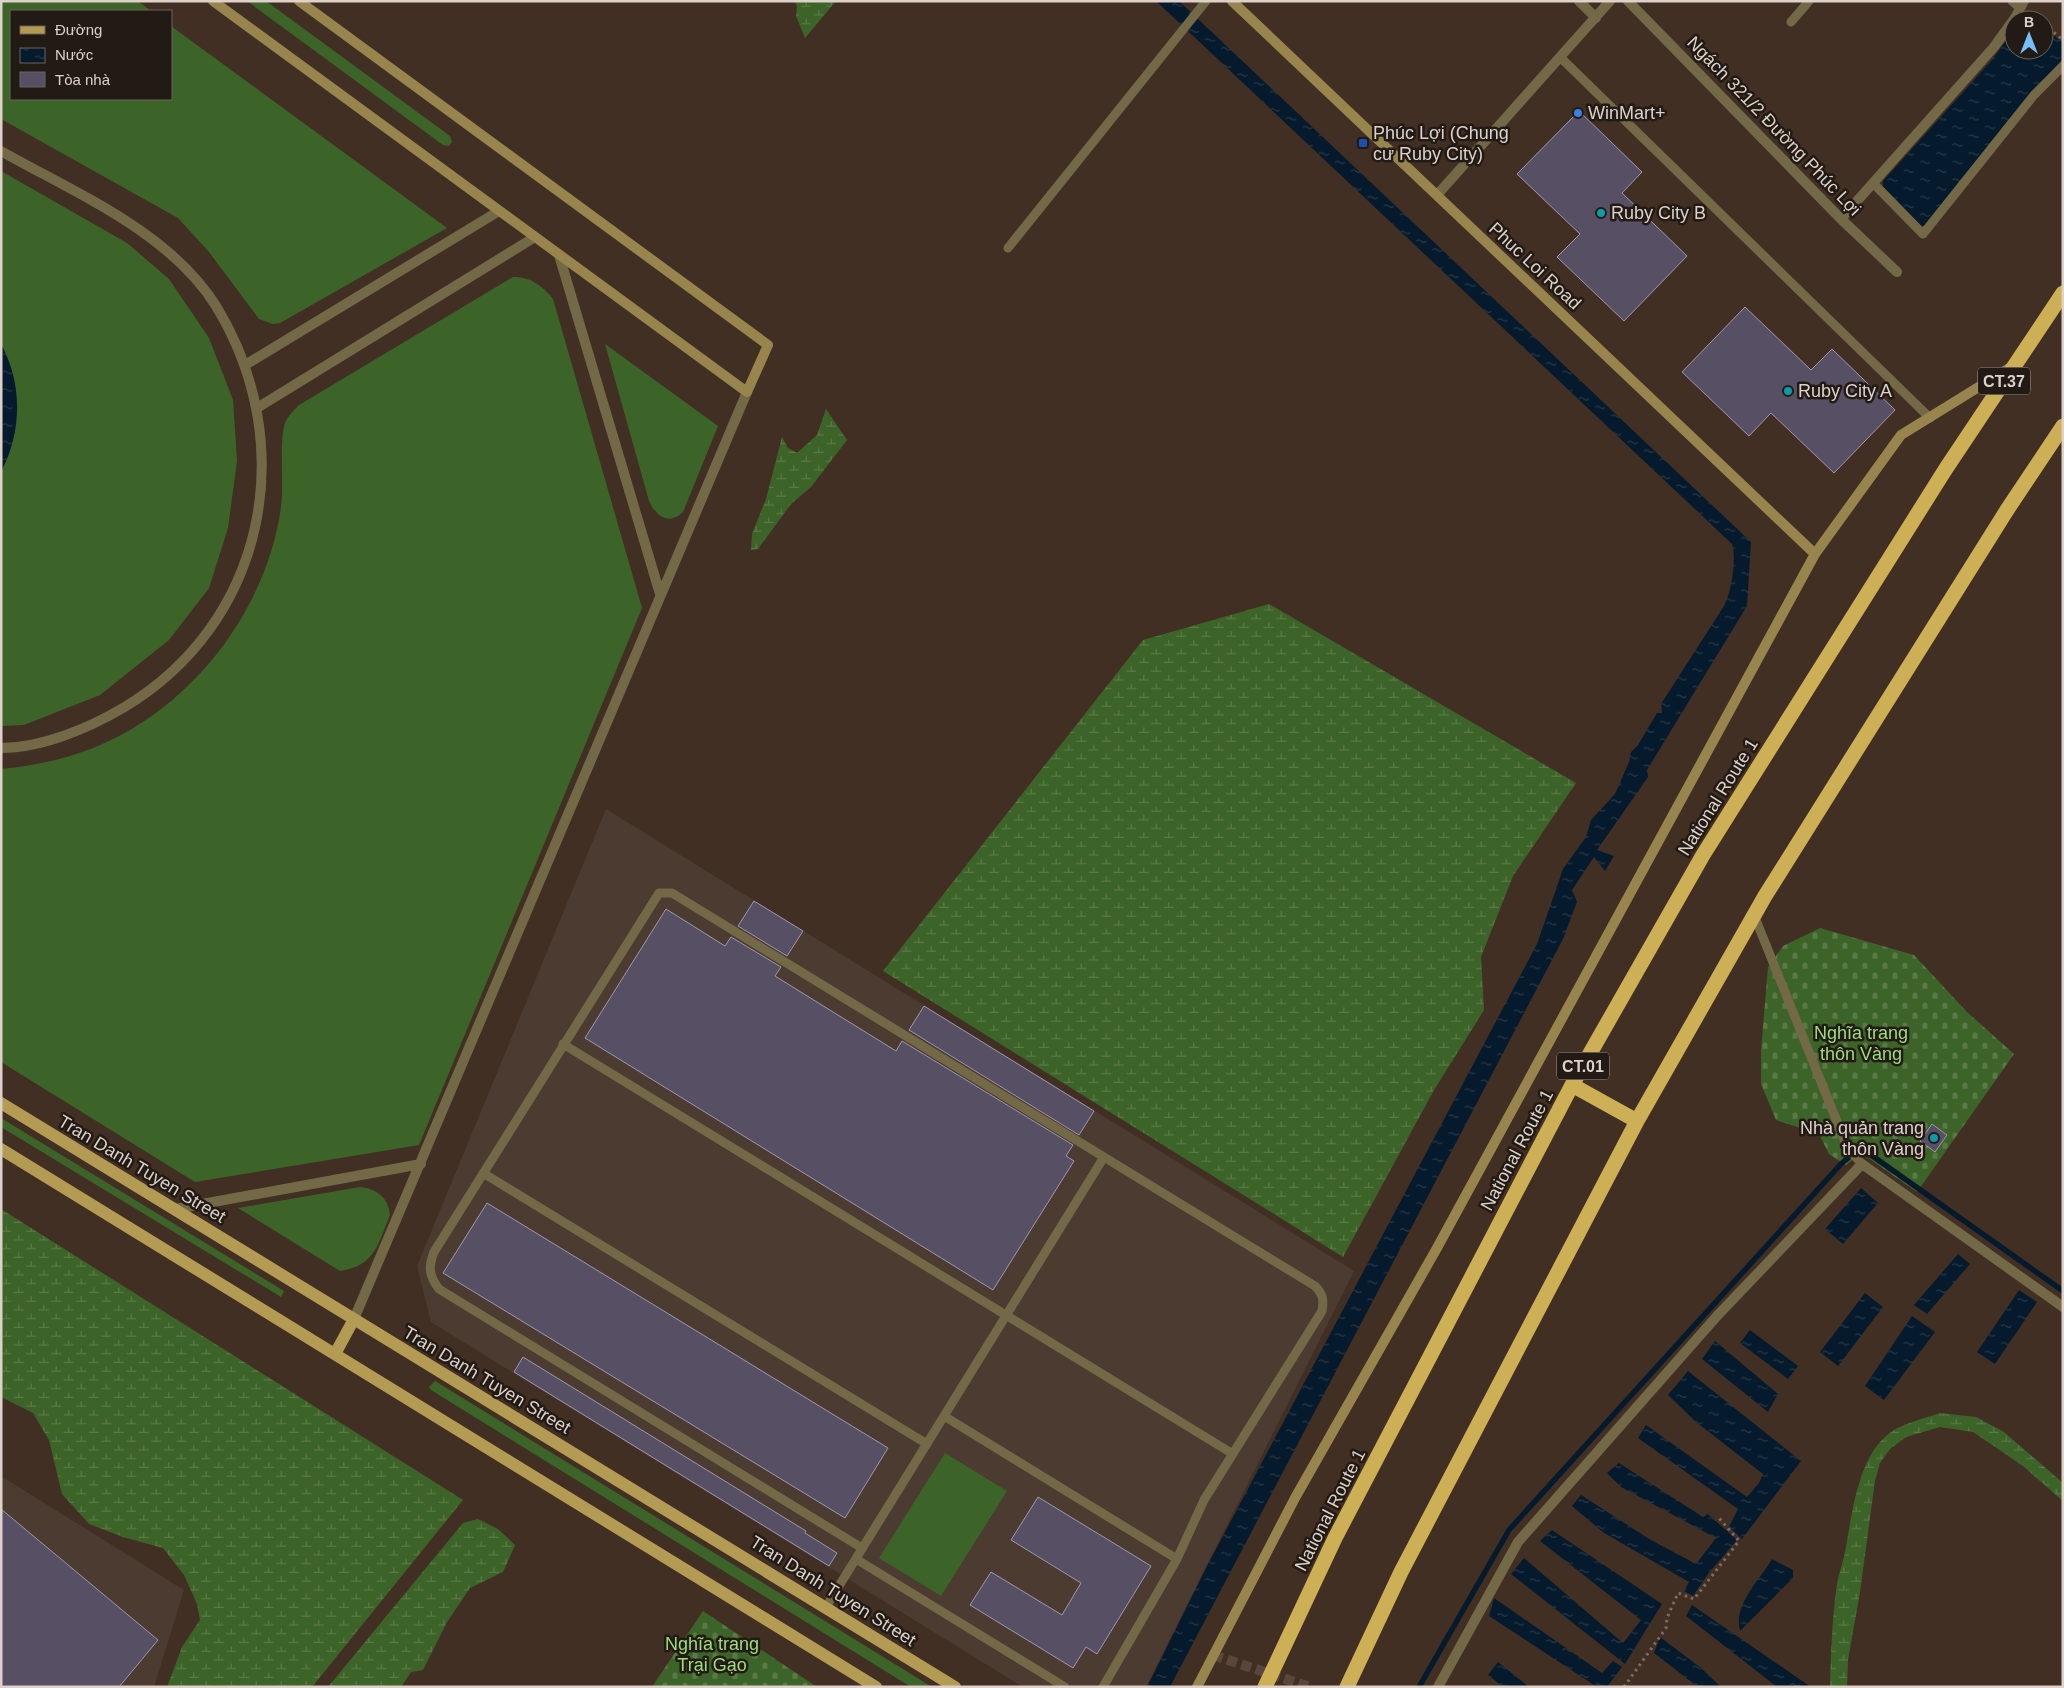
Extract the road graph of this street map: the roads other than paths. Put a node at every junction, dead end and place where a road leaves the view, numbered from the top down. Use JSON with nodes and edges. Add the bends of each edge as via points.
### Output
{"nodes":[{"id":1,"x":213,"y":1,"type":"edge"},
{"id":2,"x":299,"y":1,"type":"edge"},
{"id":3,"x":1206,"y":1,"type":"edge"},
{"id":4,"x":1232,"y":1,"type":"edge"},
{"id":5,"x":1578,"y":1,"type":"edge"},
{"id":6,"x":1610,"y":1,"type":"edge"},
{"id":7,"x":1628,"y":1,"type":"edge"},
{"id":8,"x":1808,"y":1,"type":"edge"},
{"id":9,"x":2018,"y":3,"type":"edge"},
{"id":10,"x":1596,"y":18,"type":"junction"},
{"id":11,"x":1791,"y":22,"type":"dead end"},
{"id":12,"x":1561,"y":58,"type":"junction"},
{"id":13,"x":2063,"y":66,"type":"edge"},
{"id":14,"x":1,"y":152,"type":"edge"},
{"id":15,"x":1873,"y":183,"type":"junction"},
{"id":16,"x":1437,"y":195,"type":"junction"},
{"id":17,"x":499,"y":211,"type":"junction"},
{"id":18,"x":1841,"y":219,"type":"junction"},
{"id":19,"x":535,"y":237,"type":"junction"},
{"id":20,"x":1008,"y":248,"type":"dead end"},
{"id":21,"x":558,"y":255,"type":"junction"},
{"id":22,"x":1898,"y":272,"type":"dead end"},
{"id":23,"x":2063,"y":293,"type":"edge"},
{"id":24,"x":245,"y":365,"type":"junction"},
{"id":25,"x":2014,"y":365,"type":"junction"},
{"id":26,"x":746,"y":392,"type":"junction"},
{"id":27,"x":257,"y":408,"type":"junction"},
{"id":28,"x":1930,"y":418,"type":"junction"},
{"id":29,"x":2063,"y":426,"type":"edge"},
{"id":30,"x":1945,"y":470,"type":"joint"},
{"id":31,"x":1815,"y":554,"type":"junction"},
{"id":32,"x":660,"y":594,"type":"junction"},
{"id":33,"x":1,"y":748,"type":"edge"},
{"id":34,"x":1754,"y":915,"type":"junction"},
{"id":35,"x":563,"y":1044,"type":"junction"},
{"id":36,"x":1572,"y":1085,"type":"junction"},
{"id":37,"x":1,"y":1103,"type":"edge"},
{"id":38,"x":1637,"y":1121,"type":"junction"},
{"id":39,"x":1,"y":1149,"type":"edge"},
{"id":40,"x":1104,"y":1157,"type":"junction"},
{"id":41,"x":421,"y":1164,"type":"junction"},
{"id":42,"x":1862,"y":1164,"type":"junction"},
{"id":43,"x":483,"y":1173,"type":"junction"},
{"id":44,"x":175,"y":1209,"type":"junction"},
{"id":45,"x":2063,"y":1307,"type":"edge"},
{"id":46,"x":1006,"y":1315,"type":"junction"},
{"id":47,"x":354,"y":1319,"type":"junction"},
{"id":48,"x":335,"y":1354,"type":"junction"},
{"id":49,"x":944,"y":1416,"type":"junction"},
{"id":50,"x":926,"y":1444,"type":"junction"},
{"id":51,"x":1233,"y":1454,"type":"junction"},
{"id":52,"x":862,"y":1548,"type":"junction"},
{"id":53,"x":856,"y":1559,"type":"junction"},
{"id":54,"x":1177,"y":1559,"type":"junction"},
{"id":55,"x":826,"y":1607,"type":"junction"},
{"id":56,"x":876,"y":1687,"type":"edge"},
{"id":57,"x":955,"y":1687,"type":"edge"},
{"id":58,"x":1065,"y":1687,"type":"edge"},
{"id":59,"x":1103,"y":1687,"type":"edge"},
{"id":60,"x":1197,"y":1687,"type":"edge"},
{"id":61,"x":1264,"y":1687,"type":"edge"},
{"id":62,"x":1347,"y":1687,"type":"edge"},
{"id":63,"x":1438,"y":1687,"type":"edge"}],
"edges":[{"from":1,"to":17,"type":"main road"},
{"from":2,"to":26,"type":"main road","via":[[768,345]]},
{"from":3,"to":20,"type":"lane"},
{"from":4,"to":16,"type":"main road","name":"Phuc Loi Road"},
{"from":5,"to":10,"type":"street"},
{"from":6,"to":10,"type":"street"},
{"from":7,"to":18,"type":"street","name":"Ngách 321/2 Đường Phúc Lợi"},
{"from":8,"to":11,"type":"lane"},
{"from":9,"to":15,"type":"street","via":[[1994,47]]},
{"from":10,"to":12,"type":"street"},
{"from":12,"to":16,"type":"street"},
{"from":12,"to":28,"type":"lane"},
{"from":13,"to":15,"type":"lane","via":[[2034,95],[1923,234]]},
{"from":14,"to":24,"type":"street","via":[[147,234],[184,266],[215,304]]},
{"from":15,"to":18,"type":"street"},
{"from":16,"to":31,"type":"main road","name":"Phuc Loi Road"},
{"from":17,"to":19,"type":"main road"},
{"from":17,"to":24,"type":"street"},
{"from":18,"to":22,"type":"street","name":"Ngách 321/2 Đường Phúc Lợi"},
{"from":19,"to":21,"type":"main road"},
{"from":19,"to":27,"type":"street"},
{"from":21,"to":26,"type":"main road"},
{"from":21,"to":32,"type":"street"},
{"from":23,"to":25,"type":"highway","number":"CT.37"},
{"from":24,"to":27,"type":"street"},
{"from":25,"to":28,"type":"main road"},
{"from":25,"to":30,"type":"highway","number":"CT.37"},
{"from":26,"to":32,"type":"street"},
{"from":27,"to":33,"type":"street","via":[[262,442],[262,491],[253,539],[236,585],[212,627],[180,665],[142,696],[100,722],[54,739]]},
{"from":28,"to":31,"type":"main road","via":[[1902,435]]},
{"from":29,"to":34,"type":"highway"},
{"from":30,"to":36,"type":"highway","name":"National Route 1","number":"CT.01","via":[[1703,855]]},
{"from":31,"to":60,"type":"main road","via":[[1437,1248],[1295,1498]]},
{"from":32,"to":41,"type":"street"},
{"from":34,"to":38,"type":"highway"},
{"from":34,"to":42,"type":"lane","via":[[1848,1149]]},
{"from":35,"to":40,"type":"lane","via":[[654,897],[665,892],[680,898]]},
{"from":35,"to":43,"type":"lane"},
{"from":35,"to":46,"type":"lane"},
{"from":36,"to":38,"type":"highway"},
{"from":36,"to":61,"type":"highway","name":"National Route 1","number":"CT.01","via":[[1335,1538]]},
{"from":37,"to":44,"type":"main road","name":"Tran Danh Tuyen Street"},
{"from":38,"to":62,"type":"highway","via":[[1401,1572]]},
{"from":39,"to":48,"type":"main road"},
{"from":40,"to":46,"type":"lane"},
{"from":40,"to":51,"type":"lane","via":[[1322,1293],[1322,1311]]},
{"from":41,"to":44,"type":"street"},
{"from":41,"to":47,"type":"street"},
{"from":42,"to":45,"type":"street"},
{"from":42,"to":63,"type":"street","via":[[1717,1316],[1518,1542]]},
{"from":43,"to":50,"type":"lane"},
{"from":43,"to":52,"type":"lane","via":[[429,1265],[432,1280],[439,1289]]},
{"from":44,"to":47,"type":"main road","name":"Tran Danh Tuyen Street"},
{"from":46,"to":49,"type":"lane"},
{"from":46,"to":51,"type":"lane"},
{"from":47,"to":48,"type":"main road"},
{"from":47,"to":55,"type":"main road","name":"Tran Danh Tuyen Street"},
{"from":48,"to":56,"type":"main road"},
{"from":49,"to":50,"type":"lane"},
{"from":49,"to":54,"type":"lane"},
{"from":50,"to":52,"type":"lane"},
{"from":51,"to":54,"type":"lane","via":[[1204,1500]]},
{"from":52,"to":53,"type":"lane"},
{"from":53,"to":55,"type":"lane"},
{"from":53,"to":58,"type":"lane"},
{"from":54,"to":59,"type":"lane"},
{"from":55,"to":57,"type":"main road","name":"Tran Danh Tuyen Street"}]}
